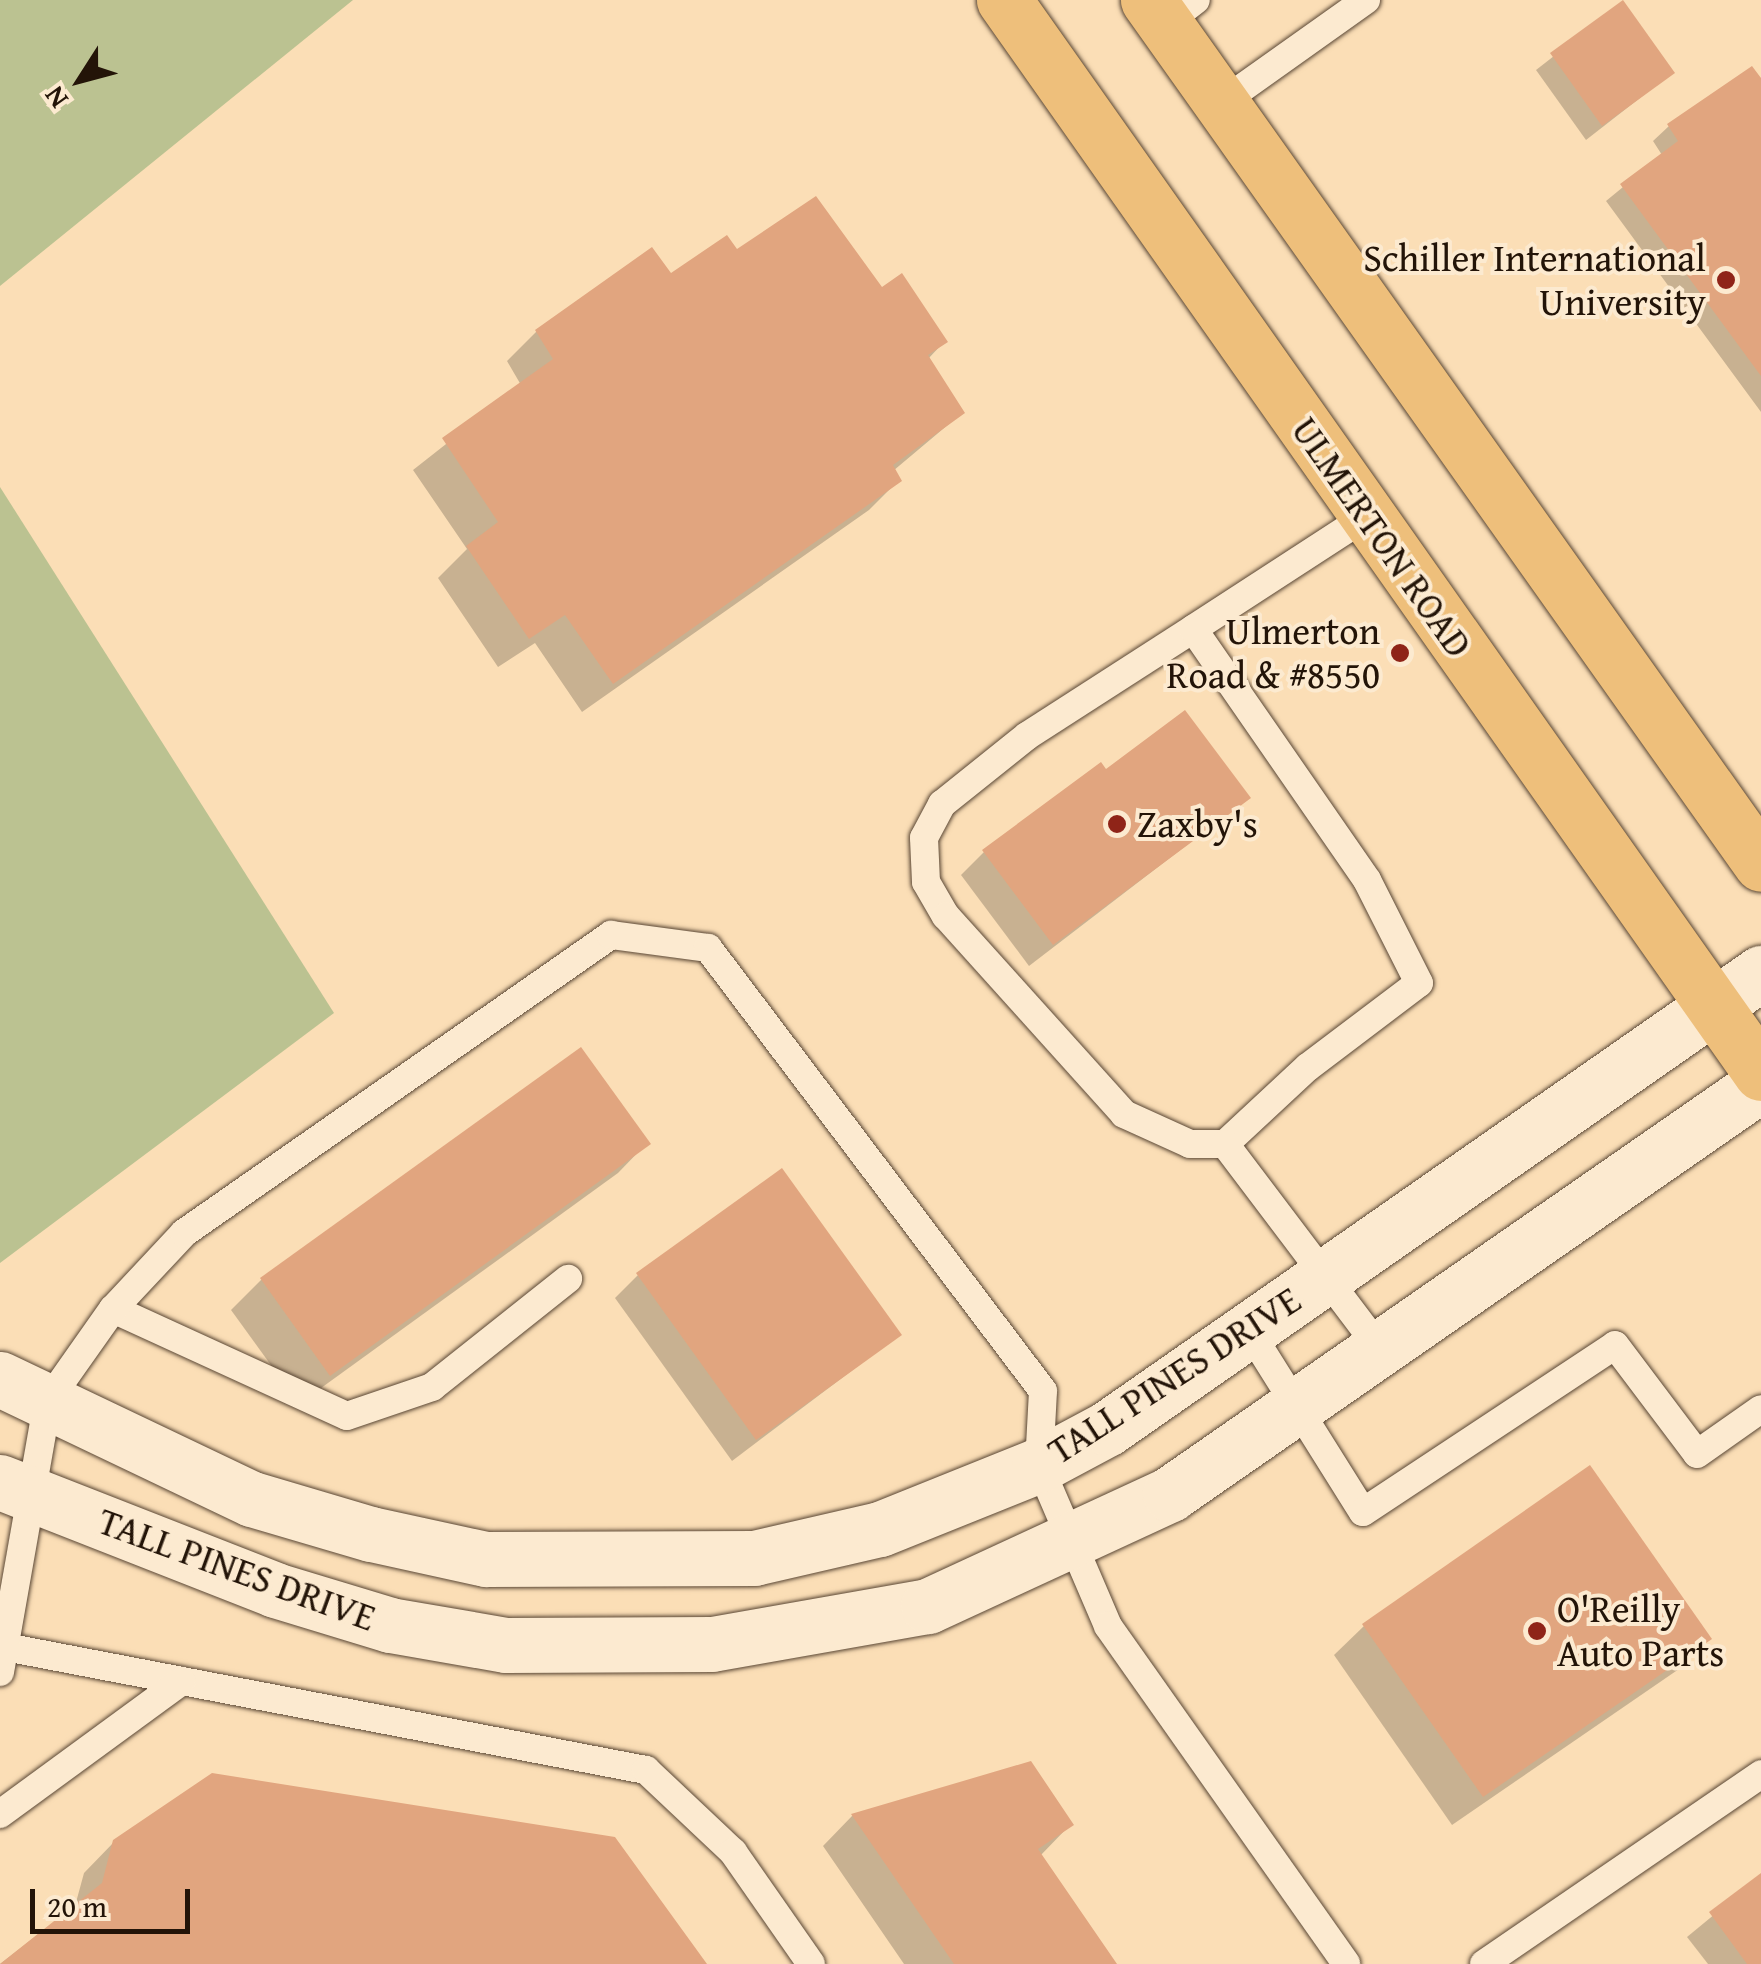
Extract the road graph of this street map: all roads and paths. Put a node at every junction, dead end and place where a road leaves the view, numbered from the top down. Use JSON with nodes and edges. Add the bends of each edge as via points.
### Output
{"nodes":[{"id":1,"x":1004,"y":0,"type":"edge"},
{"id":2,"x":1366,"y":0,"type":"edge"},
{"id":3,"x":1170,"y":8,"type":"edge"},
{"id":4,"x":1221,"y":104,"type":"junction"},
{"id":5,"x":1368,"y":516,"type":"junction"},
{"id":6,"x":1193,"y":629,"type":"junction"},
{"id":7,"x":1761,"y":864,"type":"edge"},
{"id":8,"x":1761,"y":973,"type":"edge"},
{"id":9,"x":1712,"y":1004,"type":"junction"},
{"id":10,"x":1761,"y":1073,"type":"edge"},
{"id":11,"x":1761,"y":1084,"type":"edge"},
{"id":12,"x":1225,"y":1144,"type":"junction"},
{"id":13,"x":1322,"y":1278,"type":"junction"},
{"id":14,"x":568,"y":1279,"type":"dead end"},
{"id":15,"x":113,"y":1309,"type":"junction"},
{"id":16,"x":1248,"y":1330,"type":"junction"},
{"id":17,"x":1380,"y":1349,"type":"junction"},
{"id":18,"x":24,"y":1390,"type":"edge"},
{"id":19,"x":1297,"y":1406,"type":"junction"},
{"id":20,"x":1761,"y":1408,"type":"edge"},
{"id":21,"x":1039,"y":1465,"type":"junction"},
{"id":22,"x":15,"y":1488,"type":"edge"},
{"id":23,"x":1074,"y":1543,"type":"junction"},
{"id":24,"x":1,"y":1655,"type":"edge"},
{"id":25,"x":182,"y":1681,"type":"junction"},
{"id":26,"x":1761,"y":1774,"type":"edge"},
{"id":27,"x":0,"y":1814,"type":"edge"},
{"id":28,"x":812,"y":1964,"type":"edge"},
{"id":29,"x":1346,"y":1964,"type":"edge"},
{"id":30,"x":1484,"y":1964,"type":"edge"}],
"edges":[{"from":1,"to":5,"type":"main road","name":"ULMERTON ROAD"},
{"from":2,"to":4,"type":"lane"},
{"from":3,"to":4,"type":"main road"},
{"from":4,"to":7,"type":"main road"},
{"from":5,"to":6,"type":"lane"},
{"from":5,"to":9,"type":"main road","name":"ULMERTON ROAD"},
{"from":6,"to":12,"type":"lane","via":[[1367,880],[1418,983],[1308,1067]]},
{"from":6,"to":12,"type":"lane","via":[[1027,736],[942,804],[924,838],[926,882],[946,916],[1124,1114],[1190,1144]]},
{"from":8,"to":9,"type":"street","name":"TALL PINES DRIVE"},
{"from":9,"to":10,"type":"main road","name":"ULMERTON ROAD"},
{"from":9,"to":13,"type":"street","name":"TALL PINES DRIVE"},
{"from":11,"to":17,"type":"street","name":"TALL PINES DRIVE"},
{"from":12,"to":13,"type":"lane"},
{"from":13,"to":16,"type":"street","name":"TALL PINES DRIVE"},
{"from":13,"to":17,"type":"lane"},
{"from":14,"to":15,"type":"lane","via":[[432,1387],[347,1416]]},
{"from":15,"to":18,"type":"lane"},
{"from":15,"to":21,"type":"lane","via":[[184,1233],[611,935],[708,948],[1042,1391]]},
{"from":16,"to":19,"type":"lane"},
{"from":16,"to":21,"type":"street","name":"TALL PINES DRIVE","via":[[1108,1428]]},
{"from":17,"to":19,"type":"street","name":"TALL PINES DRIVE"},
{"from":18,"to":21,"type":"street","name":"TALL PINES DRIVE","via":[[252,1499],[486,1559],[754,1558],[880,1529]]},
{"from":18,"to":22,"type":"lane"},
{"from":19,"to":20,"type":"lane","via":[[1364,1512],[1615,1345],[1697,1454]]},
{"from":19,"to":23,"type":"street","name":"TALL PINES DRIVE","via":[[1170,1494]]},
{"from":21,"to":23,"type":"lane"},
{"from":22,"to":23,"type":"street","name":"TALL PINES DRIVE","via":[[275,1590],[390,1625],[506,1646],[712,1644],[814,1631],[928,1606]]},
{"from":22,"to":24,"type":"lane"},
{"from":23,"to":29,"type":"lane","via":[[1108,1626]]},
{"from":24,"to":25,"type":"lane"},
{"from":25,"to":27,"type":"lane"},
{"from":25,"to":28,"type":"lane","via":[[646,1770],[733,1852]]},
{"from":26,"to":30,"type":"lane"}]}
